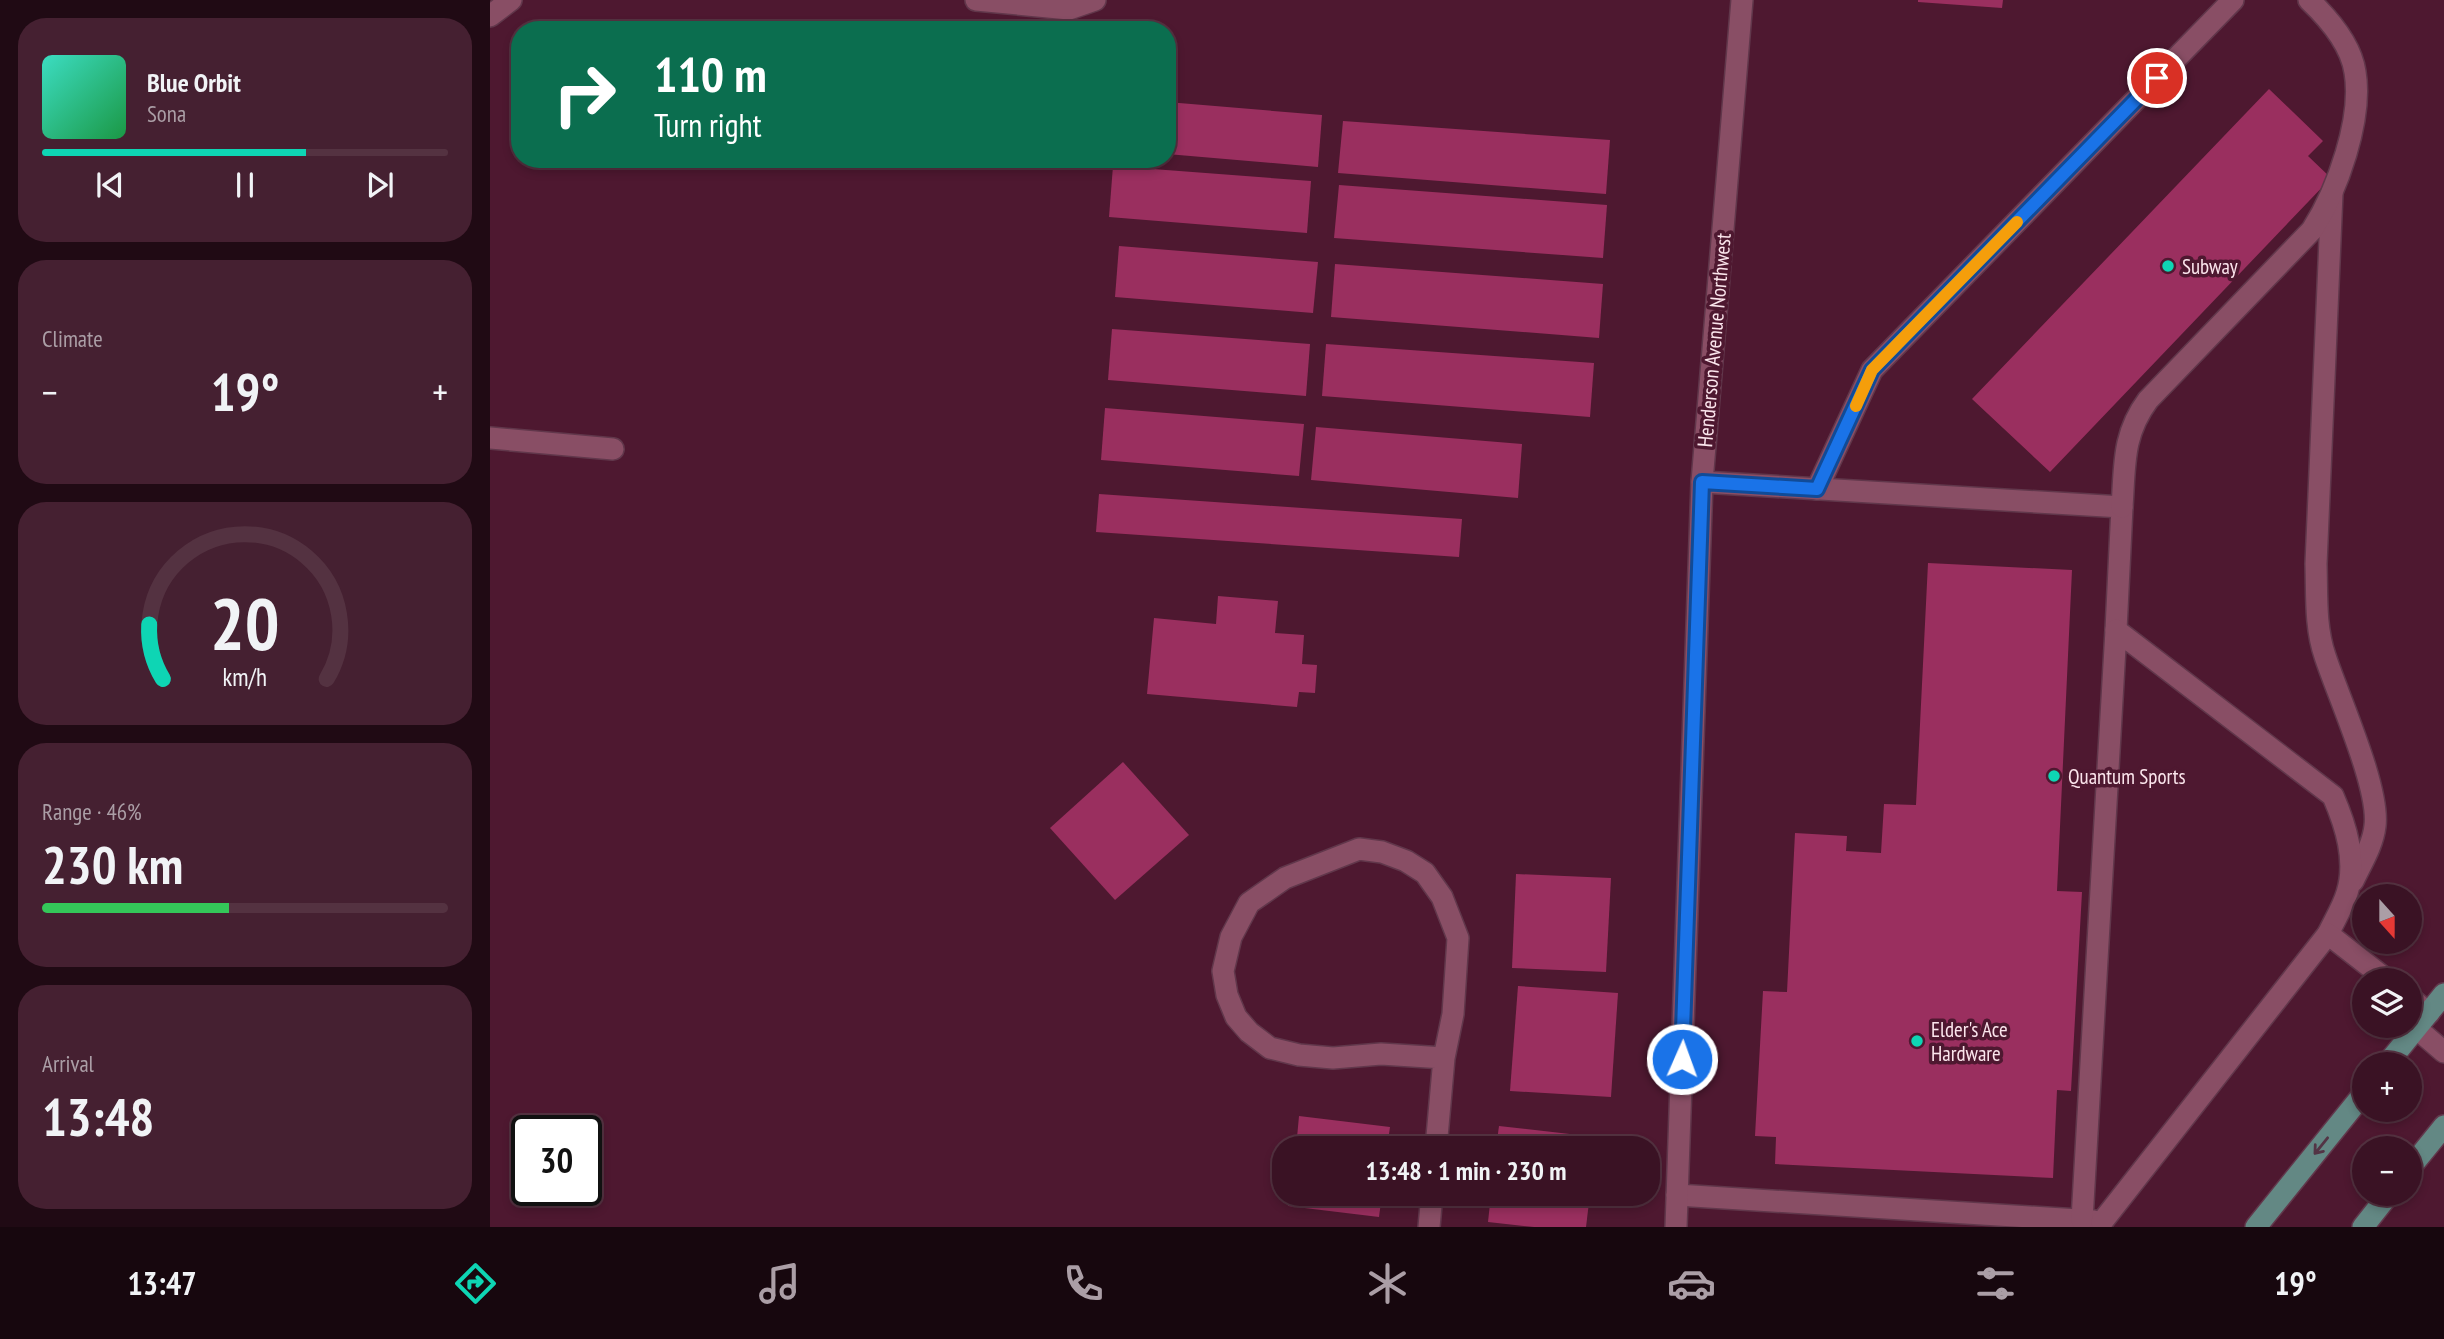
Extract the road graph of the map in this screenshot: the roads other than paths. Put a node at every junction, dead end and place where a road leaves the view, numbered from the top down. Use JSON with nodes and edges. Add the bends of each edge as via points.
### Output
{"nodes":[{"id":1,"x":511,"y":0,"type":"edge"},
{"id":2,"x":986,"y":0,"type":"edge"},
{"id":3,"x":1095,"y":0,"type":"edge"},
{"id":4,"x":1742,"y":0,"type":"edge"},
{"id":5,"x":2233,"y":0,"type":"edge"},
{"id":6,"x":2309,"y":0,"type":"edge"},
{"id":7,"x":490,"y":16,"type":"edge"},
{"id":8,"x":2332,"y":192,"type":"junction"},
{"id":9,"x":490,"y":438,"type":"edge"},
{"id":10,"x":613,"y":449,"type":"dead end"},
{"id":11,"x":1702,"y":482,"type":"junction"},
{"id":12,"x":1817,"y":489,"type":"junction"},
{"id":13,"x":2122,"y":507,"type":"junction"},
{"id":14,"x":2116,"y":630,"type":"junction"},
{"id":15,"x":2347,"y":893,"type":"junction"},
{"id":16,"x":2328,"y":933,"type":"junction"},
{"id":17,"x":2372,"y":968,"type":"edge"},
{"id":18,"x":2444,"y":994,"type":"edge"},
{"id":19,"x":2422,"y":1021,"type":"joint"},
{"id":20,"x":2408,"y":1038,"type":"edge"},
{"id":21,"x":2397,"y":1052,"type":"edge"},
{"id":22,"x":2444,"y":1052,"type":"edge"},
{"id":23,"x":1444,"y":1058,"type":"junction"},
{"id":24,"x":2352,"y":1108,"type":"edge"},
{"id":25,"x":2444,"y":1126,"type":"edge"},
{"id":26,"x":1437,"y":1136,"type":"edge"},
{"id":27,"x":2422,"y":1153,"type":"edge"},
{"id":28,"x":1677,"y":1195,"type":"junction"},
{"id":29,"x":1431,"y":1206,"type":"edge"},
{"id":30,"x":2380,"y":1206,"type":"edge"},
{"id":31,"x":2098,"y":1223,"type":"edge"},
{"id":32,"x":1429,"y":1227,"type":"edge"},
{"id":33,"x":1676,"y":1227,"type":"edge"},
{"id":34,"x":2256,"y":1227,"type":"edge"},
{"id":35,"x":2363,"y":1227,"type":"edge"}],
"edges":[{"from":1,"to":7,"type":"street"},
{"from":2,"to":3,"type":"street","via":[[1069,9]]},
{"from":4,"to":11,"type":"street","name":"Henderson Avenue Northwest"},
{"from":5,"to":12,"type":"street","via":[[1872,370]]},
{"from":6,"to":8,"type":"street","via":[[2333,27],[2355,70],[2353,120]]},
{"from":8,"to":13,"type":"street","via":[[2312,230],[2136,415],[2128,435]]},
{"from":8,"to":15,"type":"street","via":[[2317,618],[2323,653],[2367,777],[2375,813],[2373,838]]},
{"from":9,"to":10,"type":"street"},
{"from":11,"to":12,"type":"street"},
{"from":11,"to":28,"type":"street","name":"Henderson Avenue Northwest"},
{"from":12,"to":13,"type":"street"},
{"from":13,"to":14,"type":"street"},
{"from":14,"to":15,"type":"street","via":[[2333,796],[2348,836]]},
{"from":14,"to":31,"type":"street"},
{"from":15,"to":16,"type":"street"},
{"from":16,"to":17,"type":"street"},
{"from":16,"to":31,"type":"street"},
{"from":18,"to":19,"type":"main road"},
{"from":19,"to":22,"type":"street"},
{"from":20,"to":21,"type":"main road"},
{"from":23,"to":23,"type":"street","via":[[1453,1014],[1458,938],[1443,897],[1425,873],[1382,852],[1359,849],[1285,878],[1249,903],[1231,937],[1223,971],[1231,1006],[1249,1032],[1270,1048],[1299,1055]]},
{"from":23,"to":26,"type":"street"},
{"from":24,"to":34,"type":"main road","one_way":true},
{"from":25,"to":27,"type":"main road"},
{"from":28,"to":31,"type":"street"},
{"from":28,"to":33,"type":"street","name":"Henderson Avenue Northwest"},
{"from":29,"to":32,"type":"street"},
{"from":30,"to":35,"type":"main road"}]}
